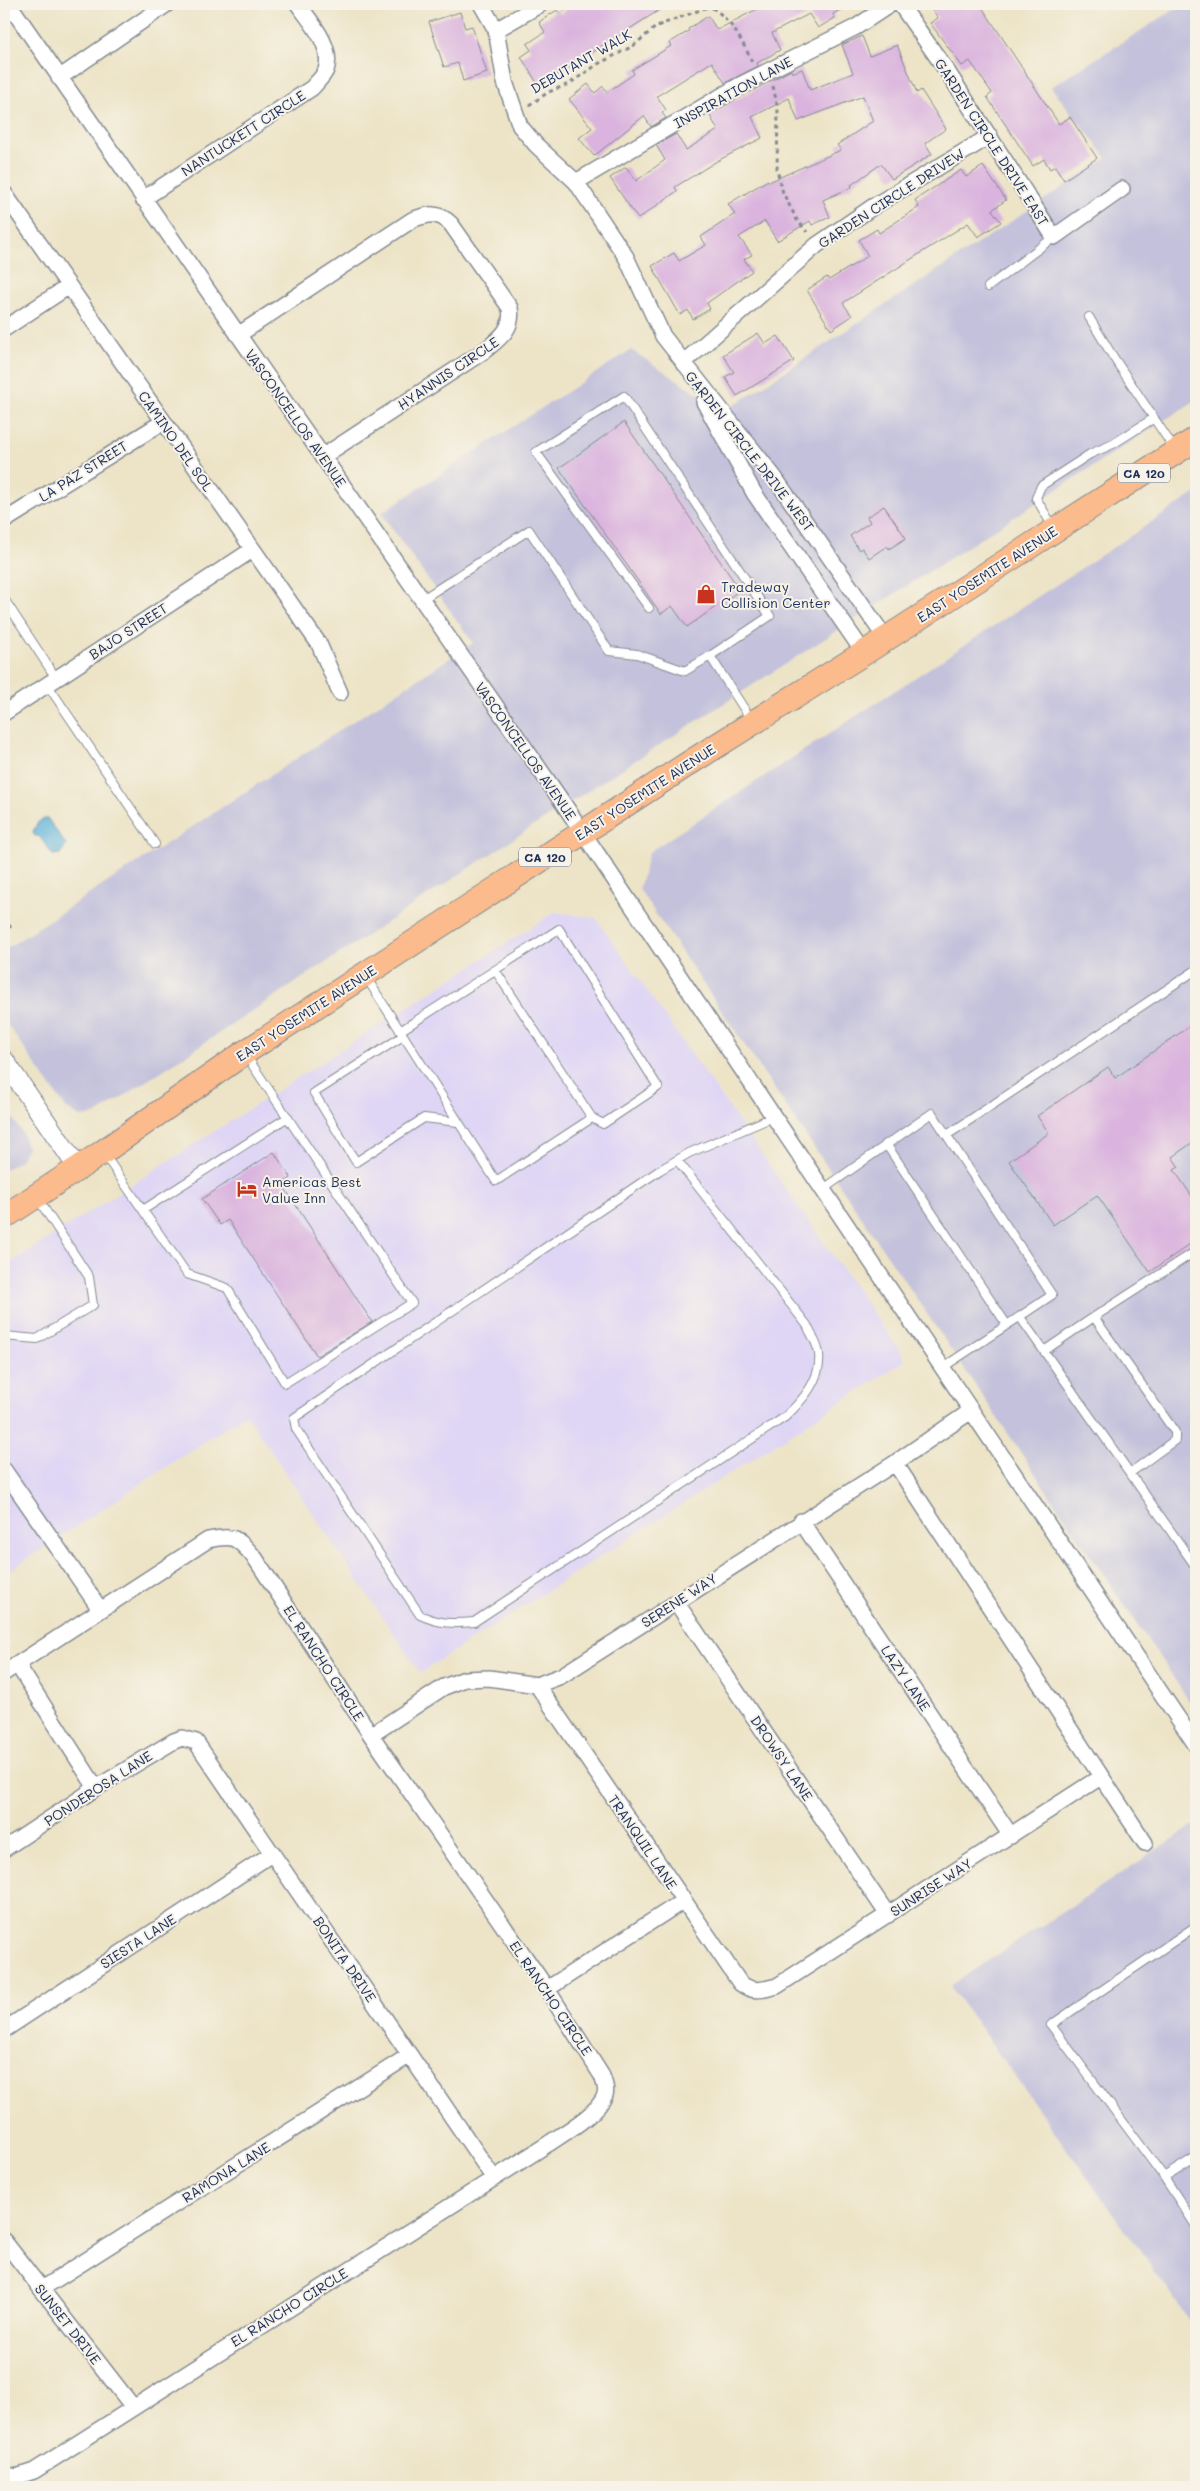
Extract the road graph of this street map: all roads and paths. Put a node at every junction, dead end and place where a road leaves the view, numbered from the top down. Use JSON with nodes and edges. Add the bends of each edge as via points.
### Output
{"nodes":[{"id":1,"x":9,"y":4,"type":"edge"},
{"id":2,"x":167,"y":4,"type":"edge"},
{"id":3,"x":298,"y":4,"type":"edge"},
{"id":4,"x":481,"y":4,"type":"edge"},
{"id":5,"x":541,"y":4,"type":"edge"},
{"id":6,"x":705,"y":4,"type":"edge"},
{"id":7,"x":716,"y":4,"type":"edge"},
{"id":8,"x":891,"y":4,"type":"edge"},
{"id":9,"x":900,"y":4,"type":"edge"},
{"id":10,"x":710,"y":6,"type":"junction"},
{"id":11,"x":496,"y":30,"type":"junction"},
{"id":12,"x":764,"y":74,"type":"junction"},
{"id":13,"x":59,"y":78,"type":"junction"},
{"id":14,"x":515,"y":117,"type":"junction"},
{"id":15,"x":990,"y":136,"type":"junction"},
{"id":16,"x":576,"y":182,"type":"junction"},
{"id":17,"x":1122,"y":189,"type":"dead end"},
{"id":18,"x":4,"y":193,"type":"edge"},
{"id":19,"x":143,"y":199,"type":"junction"},
{"id":20,"x":1054,"y":237,"type":"junction"},
{"id":21,"x":817,"y":245,"type":"junction"},
{"id":22,"x":69,"y":286,"type":"junction"},
{"id":23,"x":988,"y":287,"type":"dead end"},
{"id":24,"x":1089,"y":317,"type":"dead end"},
{"id":25,"x":4,"y":329,"type":"edge"},
{"id":26,"x":238,"y":335,"type":"junction"},
{"id":27,"x":683,"y":363,"type":"junction"},
{"id":28,"x":1154,"y":418,"type":"junction"},
{"id":29,"x":163,"y":422,"type":"junction"},
{"id":30,"x":1196,"y":439,"type":"edge"},
{"id":31,"x":1176,"y":452,"type":"junction"},
{"id":32,"x":322,"y":457,"type":"junction"},
{"id":33,"x":4,"y":521,"type":"edge"},
{"id":34,"x":1055,"y":531,"type":"junction"},
{"id":35,"x":252,"y":550,"type":"junction"},
{"id":36,"x":4,"y":599,"type":"edge"},
{"id":37,"x":421,"y":600,"type":"junction"},
{"id":38,"x":649,"y":608,"type":"dead end"},
{"id":39,"x":886,"y":639,"type":"junction"},
{"id":40,"x":864,"y":653,"type":"junction"},
{"id":41,"x":710,"y":656,"type":"junction"},
{"id":42,"x":52,"y":681,"type":"junction"},
{"id":43,"x":340,"y":693,"type":"dead end"},
{"id":44,"x":4,"y":713,"type":"edge"},
{"id":45,"x":753,"y":723,"type":"junction"},
{"id":46,"x":583,"y":832,"type":"junction"},
{"id":47,"x":155,"y":844,"type":"dead end"},
{"id":48,"x":4,"y":918,"type":"edge"},
{"id":49,"x":13,"y":931,"type":"dead end"},
{"id":50,"x":495,"y":970,"type":"junction"},
{"id":51,"x":1196,"y":970,"type":"edge"},
{"id":52,"x":364,"y":975,"type":"junction"},
{"id":53,"x":402,"y":1033,"type":"junction"},
{"id":54,"x":244,"y":1053,"type":"junction"},
{"id":55,"x":4,"y":1060,"type":"edge"},
{"id":56,"x":288,"y":1117,"type":"junction"},
{"id":57,"x":773,"y":1117,"type":"junction"},
{"id":58,"x":592,"y":1118,"type":"junction"},
{"id":59,"x":458,"y":1122,"type":"junction"},
{"id":60,"x":946,"y":1135,"type":"junction"},
{"id":61,"x":886,"y":1144,"type":"junction"},
{"id":62,"x":103,"y":1152,"type":"junction"},
{"id":63,"x":677,"y":1160,"type":"junction"},
{"id":64,"x":78,"y":1168,"type":"junction"},
{"id":65,"x":822,"y":1190,"type":"junction"},
{"id":66,"x":36,"y":1196,"type":"junction"},
{"id":67,"x":143,"y":1210,"type":"junction"},
{"id":68,"x":4,"y":1217,"type":"edge"},
{"id":69,"x":1196,"y":1251,"type":"edge"},
{"id":70,"x":1020,"y":1317,"type":"junction"},
{"id":71,"x":1094,"y":1317,"type":"junction"},
{"id":72,"x":1007,"y":1325,"type":"junction"},
{"id":73,"x":4,"y":1336,"type":"edge"},
{"id":74,"x":1044,"y":1352,"type":"junction"},
{"id":75,"x":942,"y":1369,"type":"junction"},
{"id":76,"x":971,"y":1411,"type":"junction"},
{"id":77,"x":895,"y":1463,"type":"junction"},
{"id":78,"x":4,"y":1470,"type":"edge"},
{"id":79,"x":1130,"y":1473,"type":"junction"},
{"id":80,"x":801,"y":1521,"type":"junction"},
{"id":81,"x":1196,"y":1567,"type":"edge"},
{"id":82,"x":676,"y":1602,"type":"junction"},
{"id":83,"x":100,"y":1609,"type":"junction"},
{"id":84,"x":10,"y":1668,"type":"edge"},
{"id":85,"x":537,"y":1686,"type":"junction"},
{"id":86,"x":371,"y":1735,"type":"junction"},
{"id":87,"x":196,"y":1742,"type":"joint"},
{"id":88,"x":1196,"y":1745,"type":"edge"},
{"id":89,"x":1102,"y":1776,"type":"junction"},
{"id":90,"x":96,"y":1788,"type":"junction"},
{"id":91,"x":1011,"y":1836,"type":"junction"},
{"id":92,"x":1145,"y":1843,"type":"dead end"},
{"id":93,"x":4,"y":1850,"type":"edge"},
{"id":94,"x":273,"y":1853,"type":"junction"},
{"id":95,"x":683,"y":1901,"type":"junction"},
{"id":96,"x":888,"y":1915,"type":"junction"},
{"id":97,"x":1196,"y":1926,"type":"edge"},
{"id":98,"x":547,"y":1989,"type":"junction"},
{"id":99,"x":757,"y":1991,"type":"joint"},
{"id":100,"x":4,"y":2030,"type":"edge"},
{"id":101,"x":410,"y":2055,"type":"junction"},
{"id":102,"x":1196,"y":2157,"type":"edge"},
{"id":103,"x":494,"y":2177,"type":"junction"},
{"id":104,"x":1164,"y":2177,"type":"junction"},
{"id":105,"x":1196,"y":2226,"type":"edge"},
{"id":106,"x":4,"y":2241,"type":"edge"},
{"id":107,"x":42,"y":2289,"type":"junction"},
{"id":108,"x":133,"y":2407,"type":"junction"},
{"id":109,"x":4,"y":2474,"type":"edge"}],
"edges":[{"from":1,"to":13,"type":"street","name":"VASCONCELLOS AVENUE"},
{"from":2,"to":13,"type":"street"},
{"from":3,"to":19,"type":"street","name":"NANTUCKETT CIRCLE","via":[[320,36],[328,56],[326,71],[312,88]]},
{"from":4,"to":11,"type":"street","name":"GARDEN CIRCLE DRIVE WEST"},
{"from":5,"to":11,"type":"street"},
{"from":6,"to":10,"type":"path"},
{"from":7,"to":10,"type":"path","name":"DEBUTANT WALK"},
{"from":8,"to":12,"type":"street","name":"INSPIRATION LANE","via":[[856,27]]},
{"from":9,"to":15,"type":"street","name":"GARDEN CIRCLE DRIVE EAST"},
{"from":10,"to":12,"type":"path","via":[[737,32]]},
{"from":10,"to":14,"type":"path","name":"DEBUTANT WALK","via":[[657,26],[633,46],[569,84],[549,92]]},
{"from":11,"to":14,"type":"street","name":"GARDEN CIRCLE DRIVE WEST"},
{"from":12,"to":16,"type":"street","name":"INSPIRATION LANE"},
{"from":12,"to":21,"type":"path","via":[[778,109],[777,170],[783,193],[797,220]]},
{"from":13,"to":19,"type":"street","name":"VASCONCELLOS AVENUE"},
{"from":14,"to":16,"type":"street","name":"GARDEN CIRCLE DRIVE WEST","via":[[536,145]]},
{"from":15,"to":20,"type":"street","name":"GARDEN CIRCLE DRIVE EAST"},
{"from":15,"to":21,"type":"street","name":"GARDEN CIRCLE DRIVEW","via":[[874,206]]},
{"from":16,"to":27,"type":"street","name":"GARDEN CIRCLE DRIVE WEST","via":[[626,257],[663,336]]},
{"from":17,"to":20,"type":"street","name":"GARDEN CIRCLE DRIVE EAST"},
{"from":18,"to":22,"type":"street","name":"CAMINO DEL SOL"},
{"from":19,"to":26,"type":"street","name":"VASCONCELLOS AVENUE"},
{"from":20,"to":23,"type":"lane"},
{"from":21,"to":27,"type":"street","name":"GARDEN CIRCLE DRIVEW"},
{"from":22,"to":25,"type":"street"},
{"from":22,"to":29,"type":"street","name":"CAMINO DEL SOL"},
{"from":24,"to":28,"type":"lane"},
{"from":26,"to":32,"type":"street","name":"VASCONCELLOS AVENUE"},
{"from":26,"to":32,"type":"street","name":"HYANNIS CIRCLE","via":[[412,220],[431,213],[445,217],[451,224],[504,300],[512,316],[506,332],[499,339]]},
{"from":27,"to":39,"type":"street","name":"GARDEN CIRCLE DRIVE WEST","via":[[775,478]]},
{"from":27,"to":40,"type":"street","name":"GARDEN CIRCLE DRIVE WEST","via":[[754,493]]},
{"from":28,"to":31,"type":"lane"},
{"from":28,"to":34,"type":"lane","via":[[1041,486],[1036,498]]},
{"from":29,"to":33,"type":"street","name":"LA PAZ STREET"},
{"from":29,"to":35,"type":"street","name":"CAMINO DEL SOL"},
{"from":30,"to":31,"type":"main road","number":"CA 120"},
{"from":31,"to":34,"type":"main road","name":"EAST YOSEMITE AVENUE","number":"CA 120"},
{"from":32,"to":37,"type":"street","name":"VASCONCELLOS AVENUE"},
{"from":34,"to":39,"type":"main road","name":"EAST YOSEMITE AVENUE","number":"CA 120"},
{"from":35,"to":42,"type":"street","name":"BAJO STREET"},
{"from":35,"to":43,"type":"street","name":"CAMINO DEL SOL","via":[[319,644]]},
{"from":36,"to":42,"type":"lane"},
{"from":37,"to":41,"type":"lane","via":[[529,530],[610,651],[636,654],[685,671]]},
{"from":37,"to":46,"type":"street","name":"VASCONCELLOS AVENUE"},
{"from":38,"to":41,"type":"lane","via":[[536,452],[624,396],[770,616]]},
{"from":39,"to":40,"type":"main road","name":"EAST YOSEMITE AVENUE","number":"CA 120"},
{"from":40,"to":45,"type":"main road","name":"EAST YOSEMITE AVENUE","number":"CA 120"},
{"from":41,"to":45,"type":"lane"},
{"from":42,"to":44,"type":"street","name":"BAJO STREET"},
{"from":42,"to":47,"type":"lane"},
{"from":45,"to":46,"type":"main road","name":"EAST YOSEMITE AVENUE","number":"CA 120"},
{"from":46,"to":52,"type":"main road","name":"EAST YOSEMITE AVENUE","number":"CA 120"},
{"from":46,"to":57,"type":"street","name":"VASCONCELLOS AVENUE"},
{"from":48,"to":49,"type":"path"},
{"from":50,"to":53,"type":"lane"},
{"from":50,"to":58,"type":"lane"},
{"from":50,"to":58,"type":"lane","via":[[560,929],[658,1087],[603,1124]]},
{"from":51,"to":60,"type":"lane"},
{"from":52,"to":53,"type":"lane"},
{"from":52,"to":54,"type":"main road","name":"EAST YOSEMITE AVENUE","number":"CA 120"},
{"from":53,"to":59,"type":"lane"},
{"from":53,"to":59,"type":"lane","via":[[314,1093],[356,1162],[424,1118]]},
{"from":54,"to":56,"type":"lane"},
{"from":54,"to":62,"type":"main road","name":"EAST YOSEMITE AVENUE","number":"CA 120"},
{"from":55,"to":64,"type":"street"},
{"from":56,"to":67,"type":"lane"},
{"from":56,"to":67,"type":"lane","via":[[412,1303],[285,1383],[227,1288],[188,1274]]},
{"from":57,"to":63,"type":"lane"},
{"from":57,"to":65,"type":"street","name":"VASCONCELLOS AVENUE"},
{"from":58,"to":59,"type":"lane","via":[[496,1181]]},
{"from":60,"to":61,"type":"lane","via":[[932,1113]]},
{"from":60,"to":70,"type":"lane","via":[[1052,1295]]},
{"from":61,"to":65,"type":"lane"},
{"from":61,"to":72,"type":"lane"},
{"from":62,"to":64,"type":"main road","name":"EAST YOSEMITE AVENUE","number":"CA 120"},
{"from":62,"to":67,"type":"lane"},
{"from":63,"to":63,"type":"lane","via":[[294,1418],[296,1429],[420,1615],[453,1624],[474,1622],[785,1417],[803,1400],[815,1378],[819,1354],[807,1324]]},
{"from":64,"to":66,"type":"main road","name":"EAST YOSEMITE AVENUE","number":"CA 120"},
{"from":65,"to":75,"type":"street","name":"VASCONCELLOS AVENUE"},
{"from":66,"to":68,"type":"main road","name":"EAST YOSEMITE AVENUE","number":"CA 120"},
{"from":66,"to":73,"type":"lane","via":[[89,1277],[93,1305],[37,1339]]},
{"from":69,"to":71,"type":"lane"},
{"from":70,"to":72,"type":"lane"},
{"from":70,"to":74,"type":"lane"},
{"from":71,"to":74,"type":"lane"},
{"from":71,"to":79,"type":"lane","via":[[1175,1432],[1174,1440]]},
{"from":72,"to":75,"type":"lane"},
{"from":74,"to":79,"type":"lane"},
{"from":75,"to":76,"type":"street","name":"VASCONCELLOS AVENUE"},
{"from":76,"to":77,"type":"street","name":"SERENE WAY"},
{"from":76,"to":88,"type":"street","name":"VASCONCELLOS AVENUE"},
{"from":77,"to":80,"type":"street","name":"SERENE WAY"},
{"from":77,"to":89,"type":"street"},
{"from":78,"to":83,"type":"street"},
{"from":79,"to":81,"type":"lane"},
{"from":80,"to":82,"type":"street","name":"SERENE WAY"},
{"from":80,"to":91,"type":"street","name":"LAZY LANE"},
{"from":82,"to":85,"type":"street","name":"SERENE WAY","via":[[561,1676]]},
{"from":82,"to":96,"type":"street","name":"DROWSY LANE"},
{"from":83,"to":84,"type":"street","name":"EL RANCHO CIRCLE"},
{"from":83,"to":86,"type":"street","name":"EL RANCHO CIRCLE","via":[[208,1540],[228,1536],[238,1538],[255,1558]]},
{"from":84,"to":90,"type":"street"},
{"from":85,"to":86,"type":"street","via":[[489,1678],[465,1679],[444,1687]]},
{"from":85,"to":95,"type":"street","name":"TRANQUIL LANE"},
{"from":86,"to":98,"type":"street","name":"EL RANCHO CIRCLE"},
{"from":87,"to":90,"type":"street","name":"PONDEROSA LANE","via":[[182,1738],[174,1740]]},
{"from":87,"to":94,"type":"street","name":"BONITA DRIVE"},
{"from":89,"to":91,"type":"street","name":"SUNRISE WAY"},
{"from":89,"to":92,"type":"street"},
{"from":90,"to":93,"type":"street","name":"PONDEROSA LANE"},
{"from":91,"to":96,"type":"street","name":"SUNRISE WAY"},
{"from":94,"to":100,"type":"street","name":"SIESTA LANE"},
{"from":94,"to":101,"type":"street","name":"BONITA DRIVE"},
{"from":95,"to":98,"type":"street"},
{"from":95,"to":99,"type":"street","name":"TRANQUIL LANE","via":[[740,1983],[749,1990]]},
{"from":96,"to":99,"type":"street","name":"SUNRISE WAY","via":[[777,1986]]},
{"from":97,"to":104,"type":"lane","via":[[1051,2025]]},
{"from":98,"to":103,"type":"street","name":"EL RANCHO CIRCLE","via":[[602,2076],[605,2095],[595,2110]]},
{"from":101,"to":103,"type":"street","name":"BONITA DRIVE"},
{"from":101,"to":107,"type":"street","name":"RAMONA LANE"},
{"from":102,"to":104,"type":"lane"},
{"from":103,"to":108,"type":"street","name":"EL RANCHO CIRCLE"},
{"from":104,"to":105,"type":"lane"},
{"from":106,"to":107,"type":"street","name":"SUNSET DRIVE"},
{"from":107,"to":108,"type":"street","name":"SUNSET DRIVE"},
{"from":108,"to":109,"type":"street","name":"EL RANCHO CIRCLE","via":[[34,2471],[16,2477]]}]}
